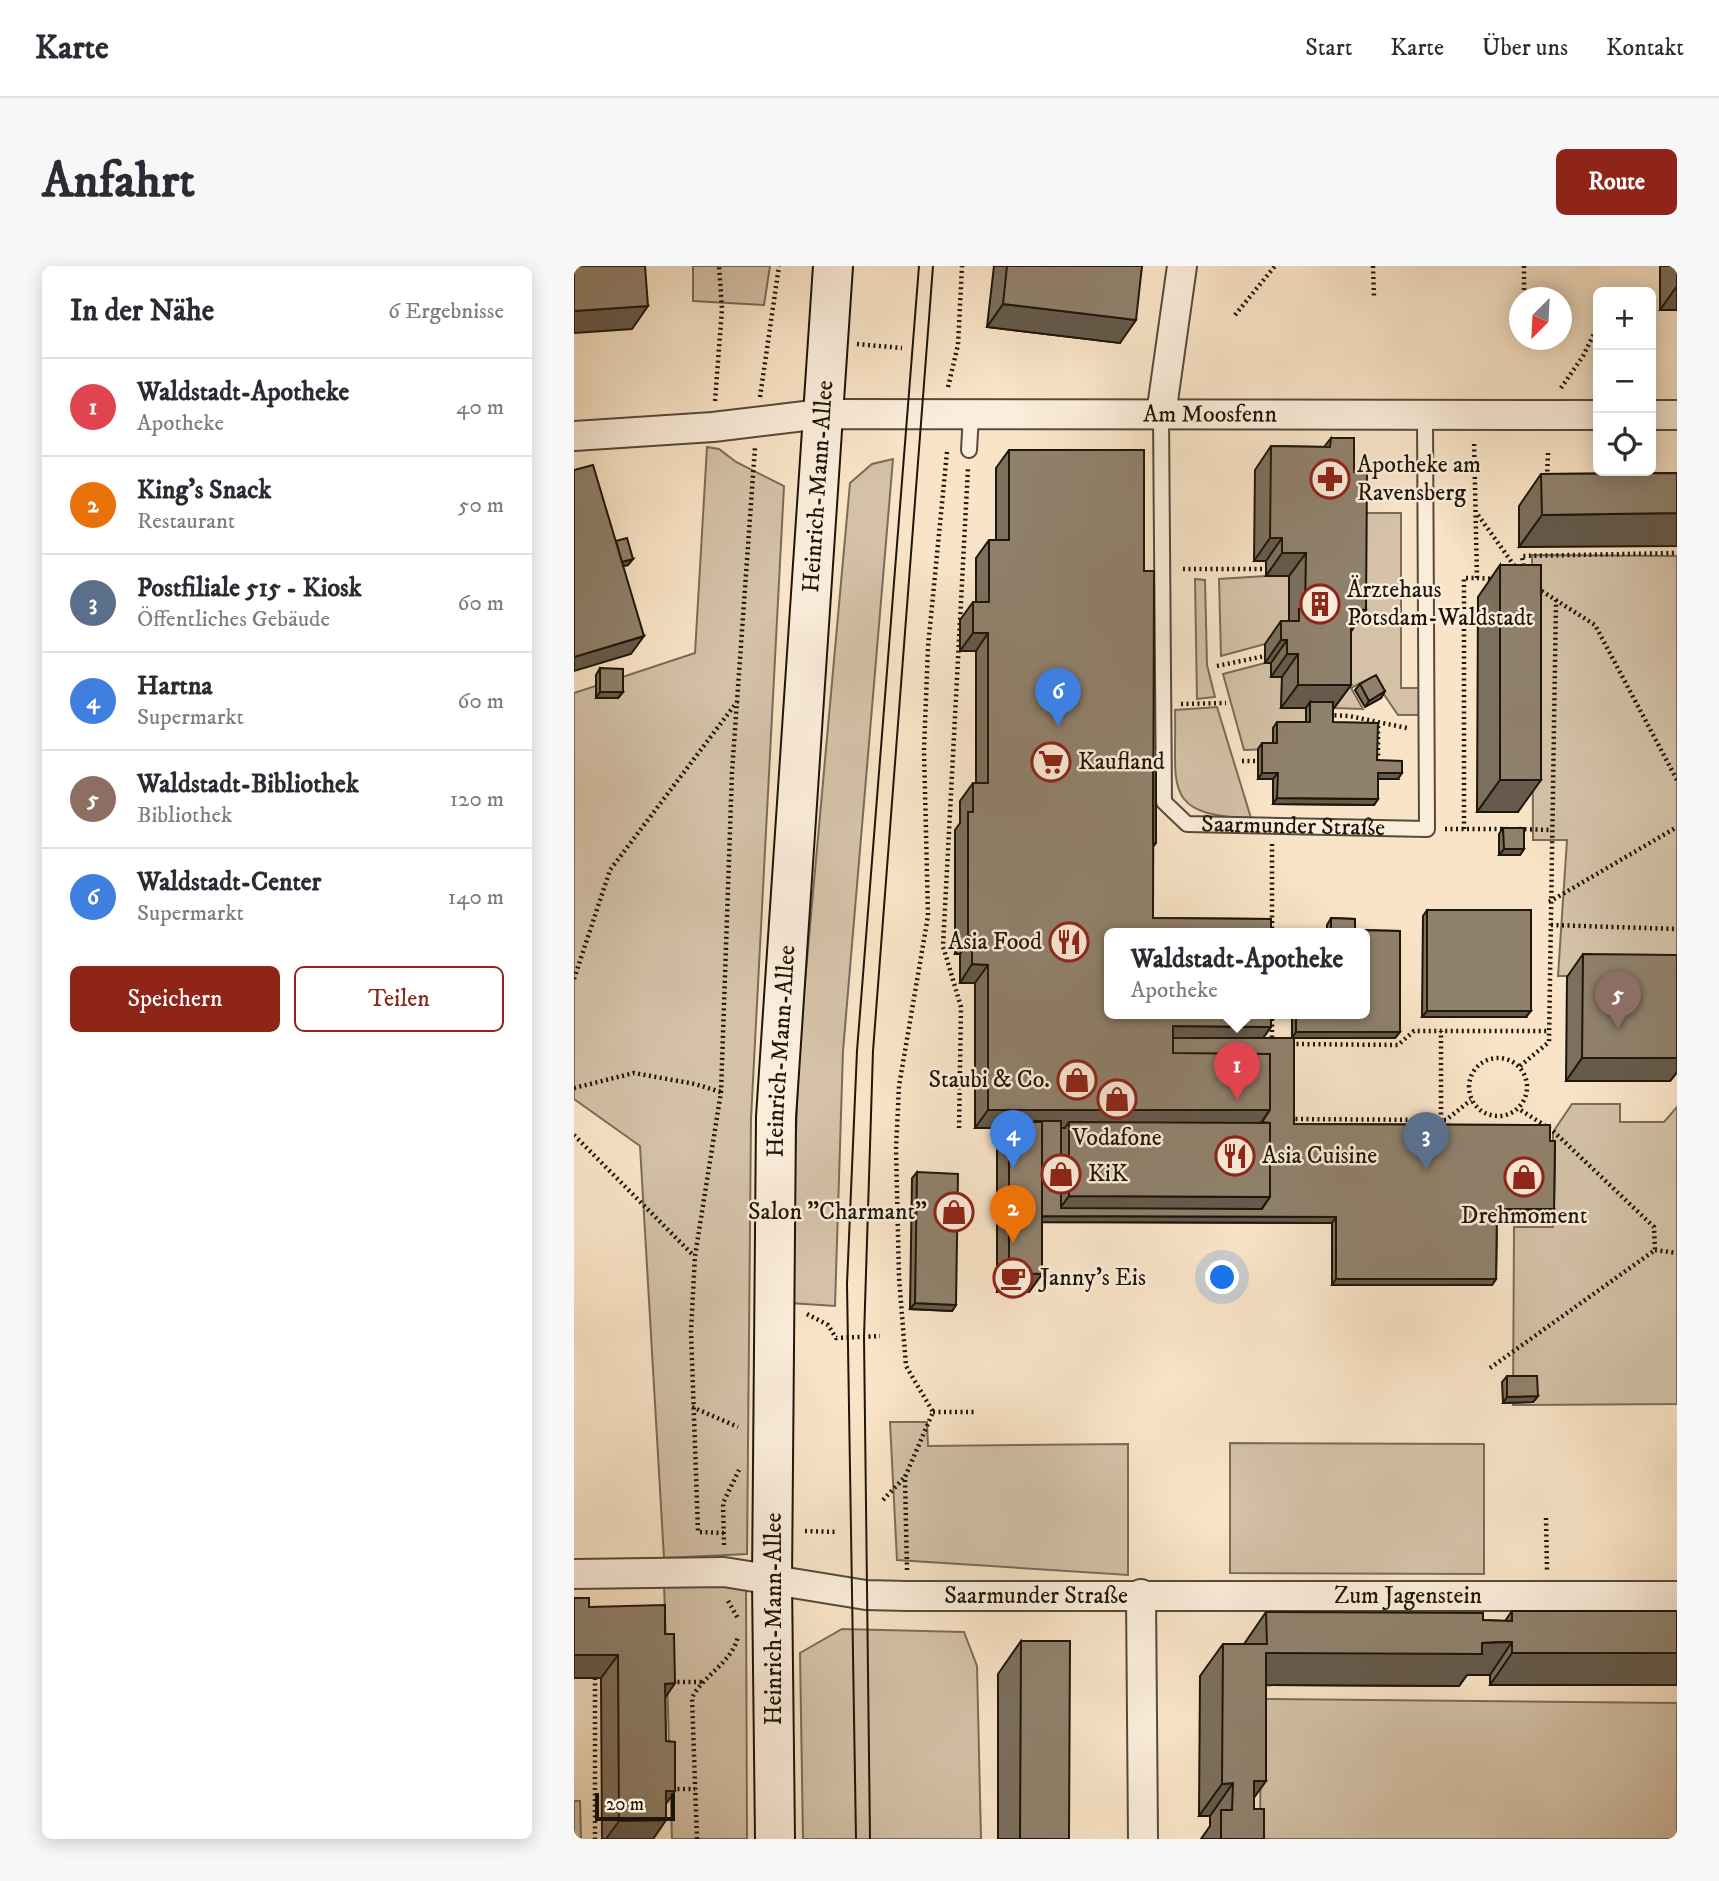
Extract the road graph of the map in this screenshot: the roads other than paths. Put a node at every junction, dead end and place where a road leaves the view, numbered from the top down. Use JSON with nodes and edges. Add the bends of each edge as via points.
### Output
{"nodes":[{"id":1,"x":833,"y":266,"type":"edge"},
{"id":2,"x":1182,"y":266,"type":"edge"},
{"id":3,"x":821,"y":414,"type":"junction"},
{"id":4,"x":971,"y":415,"type":"junction"},
{"id":5,"x":1161,"y":415,"type":"junction"},
{"id":6,"x":1425,"y":415,"type":"junction"},
{"id":7,"x":1593,"y":415,"type":"edge"},
{"id":8,"x":1656,"y":415,"type":"edge"},
{"id":9,"x":1677,"y":415,"type":"edge"},
{"id":10,"x":574,"y":436,"type":"edge"},
{"id":11,"x":969,"y":450,"type":"road end"},
{"id":12,"x":574,"y":1574,"type":"edge"},
{"id":13,"x":772,"y":1581,"type":"junction"},
{"id":14,"x":1141,"y":1594,"type":"junction"},
{"id":15,"x":1677,"y":1596,"type":"edge"},
{"id":16,"x":775,"y":1839,"type":"edge"},
{"id":17,"x":1143,"y":1839,"type":"edge"}],
"edges":[{"from":1,"to":3,"type":"main road","name":"Heinrich-Mann-Allee"},
{"from":2,"to":5,"type":"street","name":"Saarmunder Straße"},
{"from":3,"to":4,"type":"street","name":"Am Moosfenn"},
{"from":3,"to":10,"type":"street","name":"Am Moosfenn"},
{"from":3,"to":13,"type":"main road","name":"Heinrich-Mann-Allee","via":[[776,1117]]},
{"from":4,"to":5,"type":"street","name":"Am Moosfenn"},
{"from":4,"to":11,"type":"lane"},
{"from":5,"to":6,"type":"street","name":"Am Moosfenn"},
{"from":5,"to":6,"type":"lane","name":"Saarmunder Straße","via":[[1164,802],[1187,824],[1427,829]]},
{"from":6,"to":7,"type":"street","name":"Am Moosfenn"},
{"from":8,"to":9,"type":"street"},
{"from":12,"to":13,"type":"street","name":"Saarmunder Straße","via":[[724,1572]]},
{"from":13,"to":14,"type":"street","name":"Saarmunder Straße","via":[[866,1595]]},
{"from":13,"to":16,"type":"main road","name":"Heinrich-Mann-Allee"},
{"from":14,"to":15,"type":"street","name":"Zum Jagenstein"},
{"from":14,"to":17,"type":"street","name":"Saarmunder Straße"}]}
